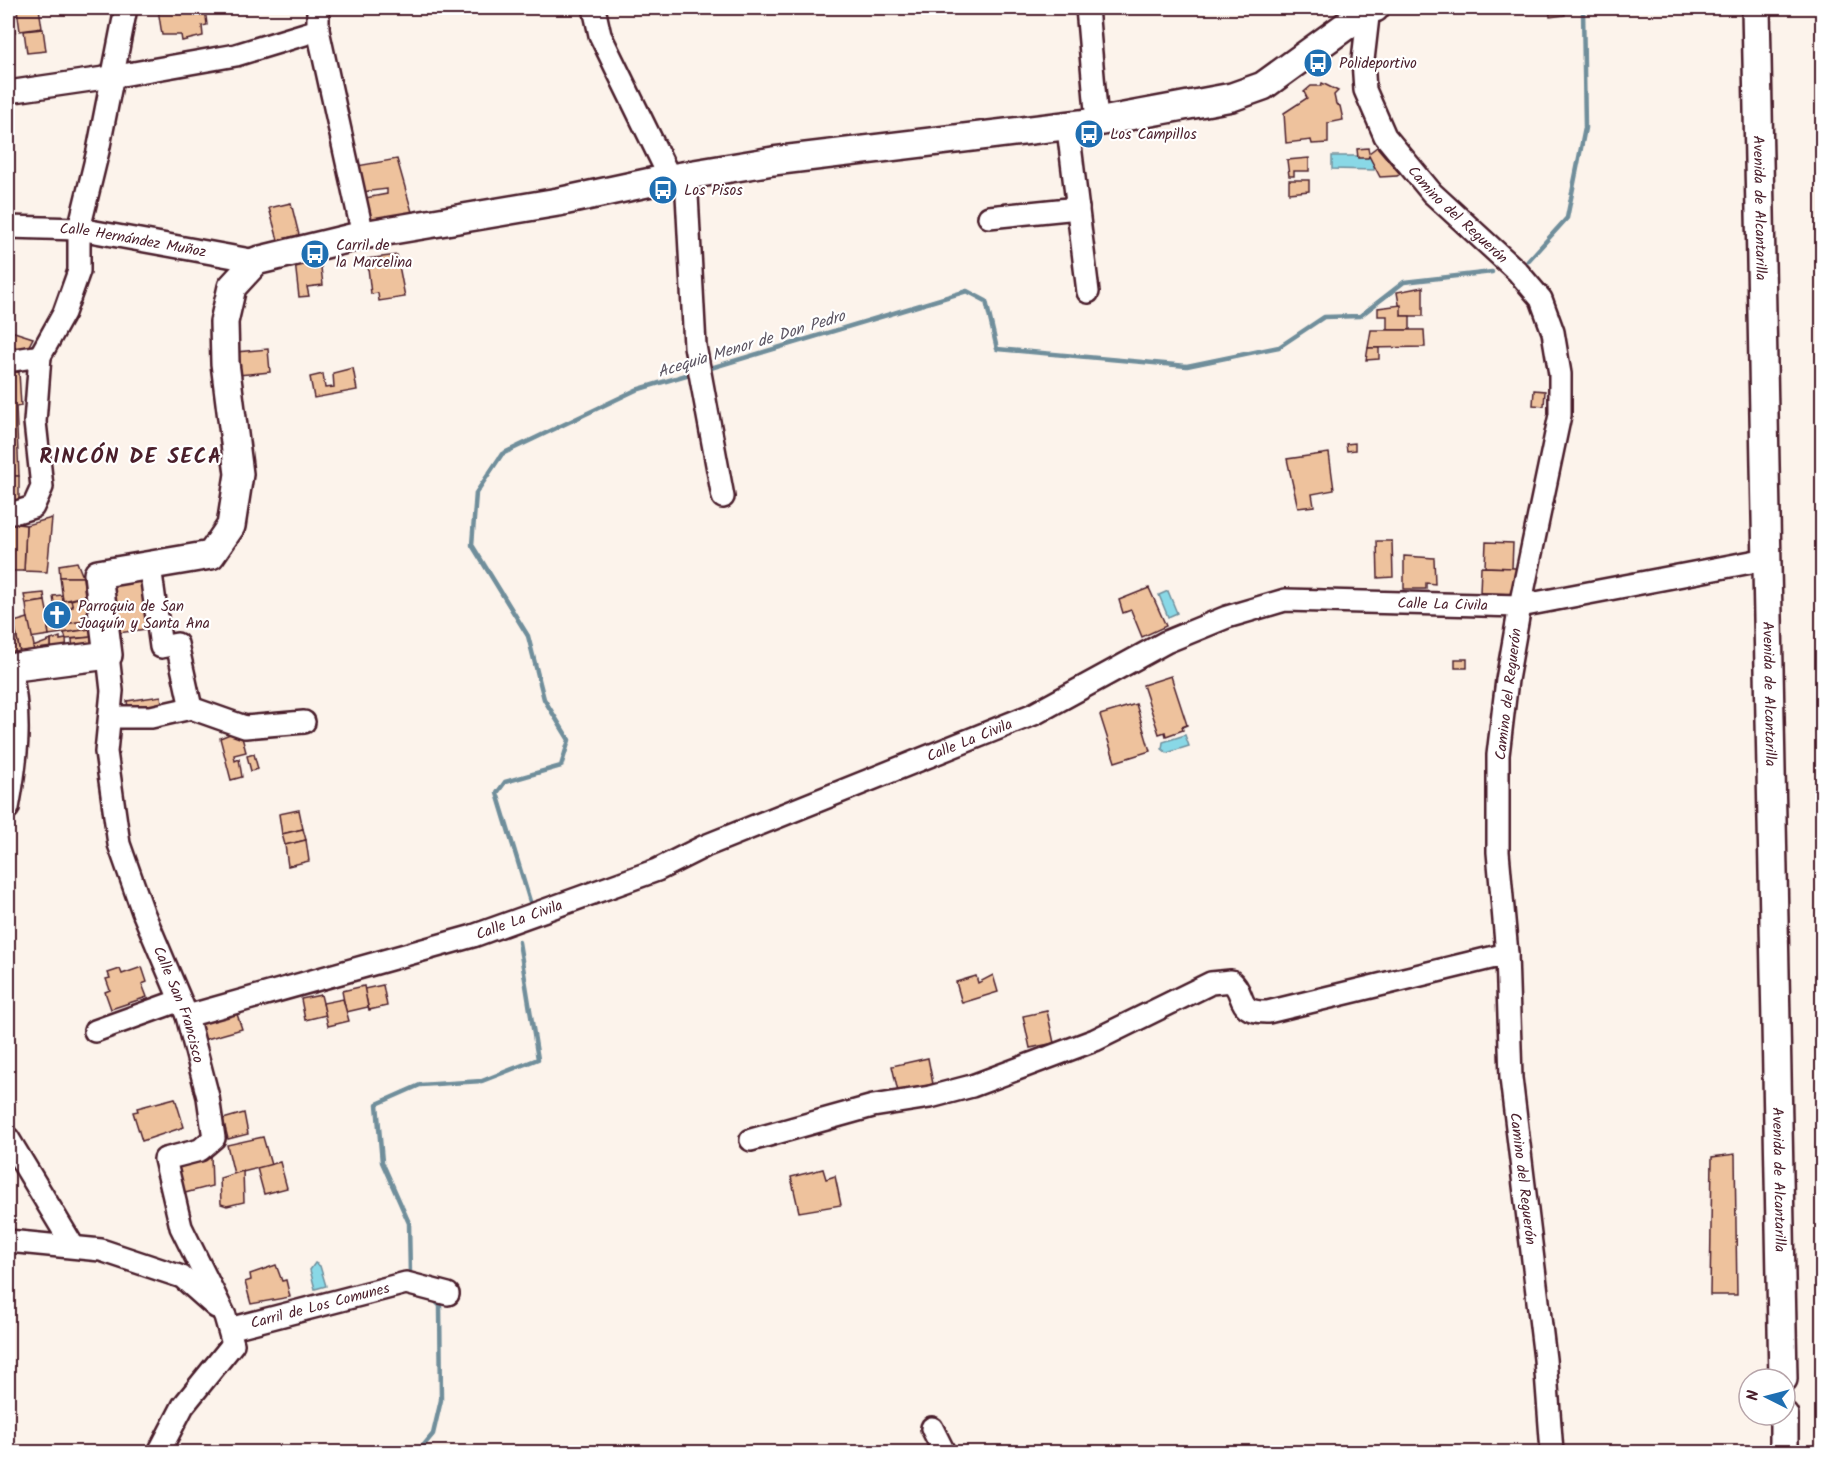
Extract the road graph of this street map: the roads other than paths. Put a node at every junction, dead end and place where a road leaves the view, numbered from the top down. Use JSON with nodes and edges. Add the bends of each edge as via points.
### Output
{"nodes":[{"id":1,"x":126,"y":8,"type":"edge"},
{"id":2,"x":318,"y":8,"type":"edge"},
{"id":3,"x":594,"y":8,"type":"edge"},
{"id":4,"x":1088,"y":8,"type":"edge"},
{"id":5,"x":1371,"y":8,"type":"edge"},
{"id":6,"x":1756,"y":8,"type":"edge"},
{"id":7,"x":318,"y":30,"type":"junction"},
{"id":8,"x":111,"y":77,"type":"junction"},
{"id":9,"x":8,"y":92,"type":"edge"},
{"id":10,"x":1097,"y":122,"type":"junction"},
{"id":11,"x":1065,"y":126,"type":"junction"},
{"id":12,"x":678,"y":177,"type":"junction"},
{"id":13,"x":1078,"y":208,"type":"junction"},
{"id":14,"x":990,"y":217,"type":"dead end"},
{"id":15,"x":8,"y":227,"type":"edge"},
{"id":16,"x":79,"y":229,"type":"junction"},
{"id":17,"x":363,"y":235,"type":"junction"},
{"id":18,"x":256,"y":261,"type":"junction"},
{"id":19,"x":1088,"y":292,"type":"dead end"},
{"id":20,"x":40,"y":356,"type":"junction"},
{"id":21,"x":8,"y":361,"type":"edge"},
{"id":22,"x":723,"y":497,"type":"dead end"},
{"id":23,"x":8,"y":512,"type":"edge"},
{"id":24,"x":1767,"y":559,"type":"junction"},
{"id":25,"x":150,"y":566,"type":"junction"},
{"id":26,"x":1520,"y":606,"type":"junction"},
{"id":27,"x":108,"y":655,"type":"junction"},
{"id":28,"x":9,"y":668,"type":"edge"},
{"id":29,"x":191,"y":708,"type":"junction"},
{"id":30,"x":110,"y":717,"type":"junction"},
{"id":31,"x":304,"y":722,"type":"dead end"},
{"id":32,"x":8,"y":808,"type":"edge"},
{"id":33,"x":1507,"y":954,"type":"junction"},
{"id":34,"x":182,"y":1009,"type":"junction"},
{"id":35,"x":95,"y":1031,"type":"dead end"},
{"id":36,"x":8,"y":1138,"type":"edge"},
{"id":37,"x":752,"y":1140,"type":"dead end"},
{"id":38,"x":8,"y":1241,"type":"edge"},
{"id":39,"x":73,"y":1246,"type":"junction"},
{"id":40,"x":448,"y":1294,"type":"dead end"},
{"id":41,"x":227,"y":1322,"type":"junction"},
{"id":42,"x":1783,"y":1367,"type":"edge"},
{"id":43,"x":1784,"y":1427,"type":"edge"},
{"id":44,"x":932,"y":1428,"type":"dead end"},
{"id":45,"x":159,"y":1452,"type":"edge"},
{"id":46,"x":944,"y":1452,"type":"edge"},
{"id":47,"x":1552,"y":1452,"type":"edge"},
{"id":48,"x":1784,"y":1452,"type":"edge"}],
"edges":[{"from":1,"to":8,"type":"street"},
{"from":2,"to":7,"type":"street"},
{"from":3,"to":12,"type":"street","via":[[600,35]]},
{"from":4,"to":10,"type":"street"},
{"from":5,"to":10,"type":"main road","via":[[1263,86],[1232,97]]},
{"from":5,"to":26,"type":"street","name":"Camino del Reguerón","via":[[1363,60],[1365,90],[1385,136],[1432,193],[1541,299],[1553,332],[1560,374],[1560,415]]},
{"from":6,"to":24,"type":"main road","name":"Avenida de Alcantarilla"},
{"from":7,"to":8,"type":"street","via":[[236,55]]},
{"from":7,"to":17,"type":"street"},
{"from":8,"to":9,"type":"street"},
{"from":8,"to":16,"type":"street"},
{"from":10,"to":11,"type":"main road"},
{"from":11,"to":12,"type":"main road","via":[[773,161]]},
{"from":11,"to":13,"type":"street"},
{"from":12,"to":17,"type":"main road"},
{"from":12,"to":22,"type":"street","via":[[694,346]]},
{"from":13,"to":14,"type":"street"},
{"from":13,"to":19,"type":"street"},
{"from":15,"to":16,"type":"street","name":"Calle Hernández Muñoz"},
{"from":16,"to":18,"type":"street","name":"Calle Hernández Muñoz"},
{"from":16,"to":20,"type":"street","via":[[80,271],[64,313]]},
{"from":17,"to":18,"type":"main road"},
{"from":18,"to":25,"type":"main road","via":[[232,287],[224,322],[225,363],[239,474],[231,526],[211,555]]},
{"from":20,"to":21,"type":"street"},
{"from":20,"to":23,"type":"street","via":[[35,422],[42,488],[33,507]]},
{"from":24,"to":26,"type":"street","name":"Calle La Civila"},
{"from":24,"to":42,"type":"main road","name":"Avenida de Alcantarilla"},
{"from":25,"to":27,"type":"main road","via":[[98,574]]},
{"from":25,"to":29,"type":"street","via":[[161,647],[177,644]]},
{"from":26,"to":33,"type":"street","name":"Camino del Reguerón","via":[[1498,754],[1498,852]]},
{"from":26,"to":34,"type":"street","name":"Calle La Civila","via":[[1286,600],[1227,616],[1166,642],[1034,714],[705,846],[657,870],[473,936]]},
{"from":27,"to":28,"type":"main road"},
{"from":27,"to":30,"type":"street","name":"Calle San Francisco"},
{"from":28,"to":32,"type":"street","via":[[14,686],[18,750]]},
{"from":29,"to":30,"type":"street","via":[[151,717]]},
{"from":29,"to":31,"type":"street","via":[[245,727]]},
{"from":30,"to":34,"type":"street","name":"Calle San Francisco","via":[[106,752],[119,844]]},
{"from":33,"to":37,"type":"street","via":[[1268,1012],[1251,1010],[1245,1005],[1231,981],[1211,983],[1106,1036],[972,1086],[930,1098],[873,1106]]},
{"from":33,"to":47,"type":"street","name":"Camino del Reguerón","via":[[1511,1078],[1545,1359]]},
{"from":34,"to":35,"type":"street","name":"Calle La Civila"},
{"from":34,"to":41,"type":"street","name":"Calle San Francisco","via":[[208,1097],[214,1138],[200,1150],[165,1159],[181,1227]]},
{"from":36,"to":39,"type":"street"},
{"from":38,"to":39,"type":"street"},
{"from":39,"to":41,"type":"street","via":[[101,1250],[182,1277]]},
{"from":40,"to":41,"type":"street","name":"Carril de Los Comunes","via":[[406,1283]]},
{"from":41,"to":45,"type":"street","via":[[233,1344],[183,1406]]},
{"from":43,"to":48,"type":"main road"},
{"from":44,"to":46,"type":"street"}]}
